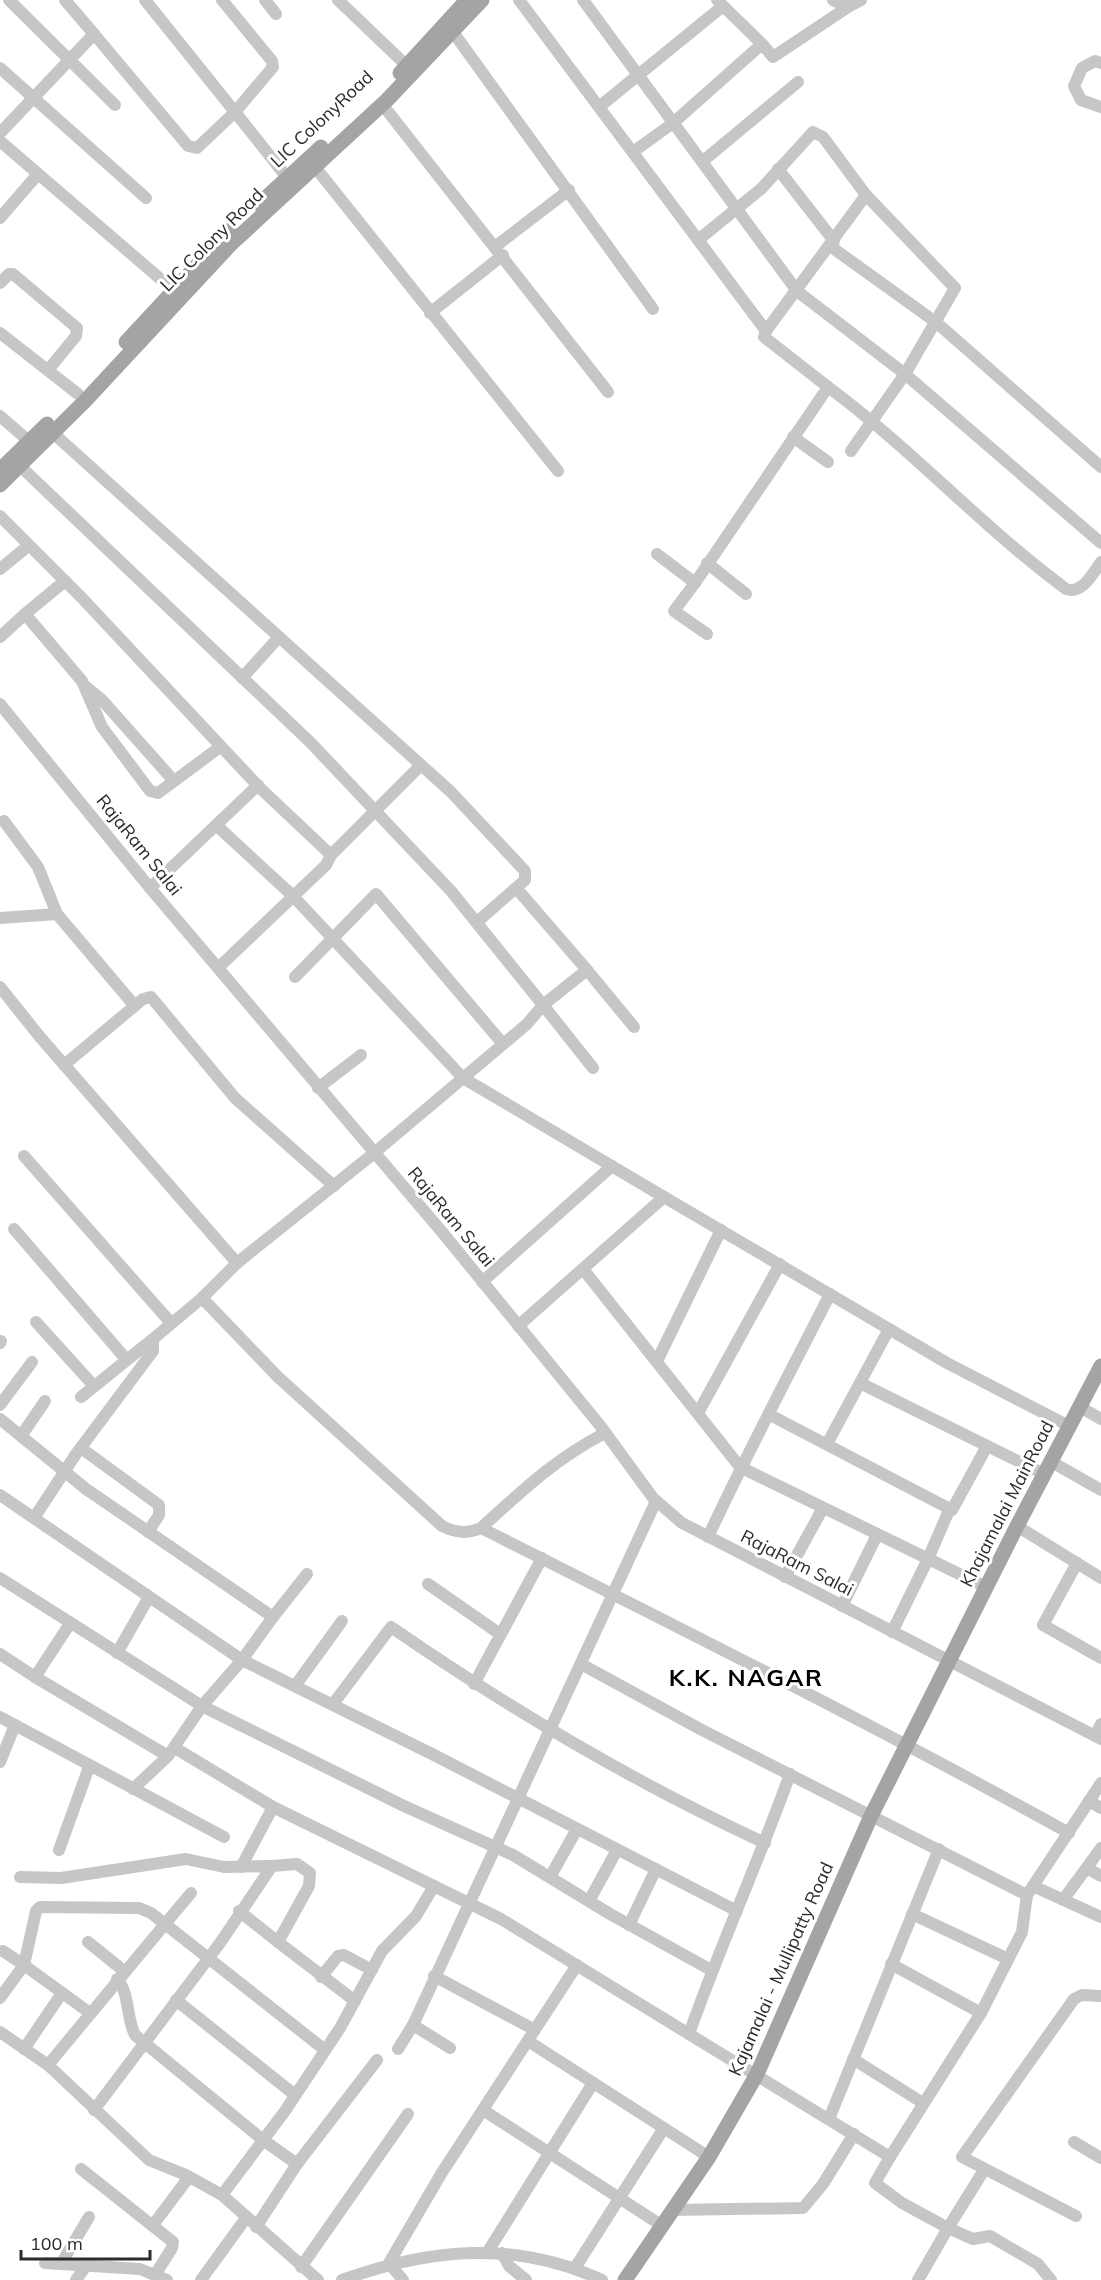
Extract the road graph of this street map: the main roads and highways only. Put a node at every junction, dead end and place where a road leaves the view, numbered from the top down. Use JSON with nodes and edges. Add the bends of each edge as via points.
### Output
{"nodes":[{"id":1,"x":467,"y":0,"type":"edge"},
{"id":2,"x":482,"y":0,"type":"edge"},
{"id":3,"x":383,"y":99,"type":"junction"},
{"id":4,"x":291,"y":182,"type":"junction"},
{"id":5,"x":178,"y":294,"type":"junction"},
{"id":6,"x":42,"y":437,"type":"junction"},
{"id":7,"x":0,"y":470,"type":"edge"},
{"id":8,"x":0,"y":485,"type":"edge"},
{"id":9,"x":1101,"y":1366,"type":"edge"},
{"id":10,"x":948,"y":1661,"type":"joint"},
{"id":11,"x":625,"y":2280,"type":"edge"}],
"edges":[{"from":1,"to":3,"type":"main road","name":"LIC ColonyRoad","via":[[407,66]]},
{"from":2,"to":3,"type":"main road"},
{"from":3,"to":4,"type":"main road","name":"LIC ColonyRoad"},
{"from":3,"to":4,"type":"main road","via":[[315,167]]},
{"from":4,"to":5,"type":"main road","name":"LIC ColonyRoad","via":[[227,240]]},
{"from":5,"to":6,"type":"main road","name":"LIC Colony Road"},
{"from":5,"to":6,"type":"main road","name":"LIC ColonyRoad","via":[[78,394]]},
{"from":6,"to":7,"type":"main road","name":"LIC ColonyRoad"},
{"from":6,"to":8,"type":"main road","name":"LIC Colony Road"},
{"from":9,"to":10,"type":"main road","name":"Khajamalai MainRoad"},
{"from":10,"to":11,"type":"main road","name":"Kajamalai - Mullipatty Road","via":[[872,1816],[757,2074],[709,2157]]}]}
